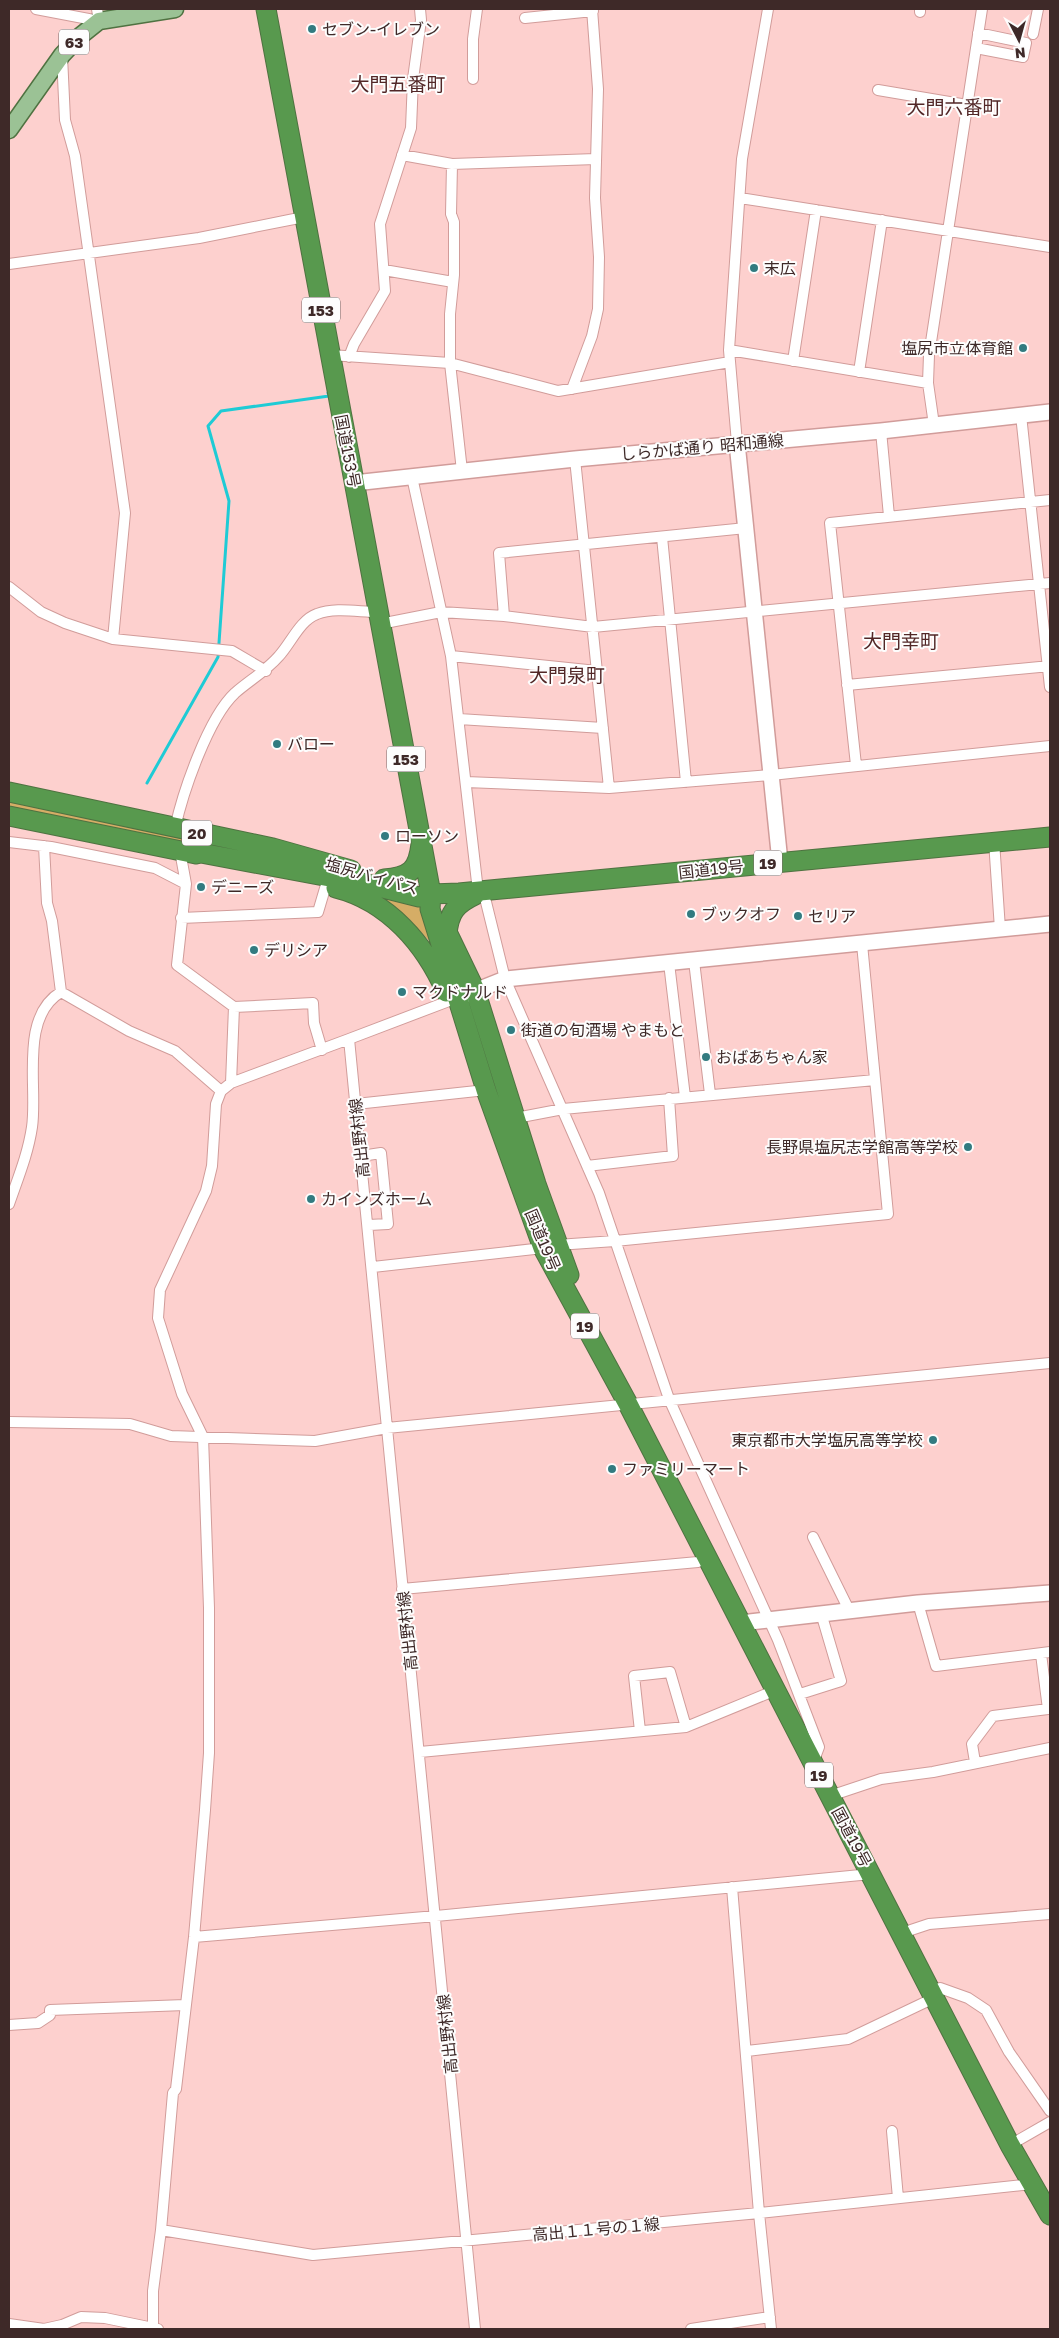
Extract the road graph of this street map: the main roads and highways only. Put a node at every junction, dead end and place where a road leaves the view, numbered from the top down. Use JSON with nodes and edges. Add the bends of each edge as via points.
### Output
{"nodes":[{"id":1,"x":175,"y":9,"type":"edge"},
{"id":2,"x":266,"y":9,"type":"edge"},
{"id":3,"x":98,"y":15,"type":"edge"},
{"id":4,"x":9,"y":130,"type":"edge"},
{"id":5,"x":9,"y":792,"type":"edge"},
{"id":6,"x":9,"y":816,"type":"edge"},
{"id":7,"x":1050,"y":836,"type":"edge"},
{"id":8,"x":421,"y":840,"type":"junction"},
{"id":9,"x":188,"y":853,"type":"junction"},
{"id":10,"x":384,"y":879,"type":"junction"},
{"id":11,"x":432,"y":894,"type":"junction"},
{"id":12,"x":483,"y":895,"type":"junction"},
{"id":13,"x":447,"y":934,"type":"junction"},
{"id":14,"x":461,"y":996,"type":"junction"},
{"id":15,"x":550,"y":1246,"type":"junction"},
{"id":16,"x":1050,"y":2215,"type":"edge"}],
"edges":[{"from":1,"to":3,"type":"main road","number":"63"},
{"from":2,"to":8,"type":"highway","name":"国道153号","number":"153"},
{"from":3,"to":4,"type":"main road","number":"63","via":[[62,55]]},
{"from":5,"to":10,"type":"highway","name":"塩尻バイパス","number":"20","via":[[273,848]]},
{"from":6,"to":9,"type":"highway","name":"塩尻バイパス","number":"20"},
{"from":7,"to":12,"type":"highway","name":"国道19号","number":"19"},
{"from":8,"to":10,"type":"highway","via":[[420,856],[409,874]]},
{"from":8,"to":11,"type":"highway","name":"国道153号","number":"153"},
{"from":9,"to":11,"type":"highway","name":"塩尻バイパス","number":"20","via":[[313,874],[419,897]]},
{"from":9,"to":14,"type":"highway","via":[[326,885],[366,900],[411,935]]},
{"from":10,"to":11,"type":"highway","name":"塩尻バイパス","number":"20"},
{"from":11,"to":12,"type":"highway","name":"国道19号","number":"19"},
{"from":11,"to":13,"type":"highway","name":"国道19号","number":"19"},
{"from":11,"to":14,"type":"highway","name":"国道19号","number":"19","via":[[430,909]]},
{"from":12,"to":13,"type":"highway","via":[[454,907]]},
{"from":13,"to":14,"type":"highway","name":"国道19号","number":"19"},
{"from":14,"to":15,"type":"highway","name":"国道19号","number":"19","via":[[496,1120]]},
{"from":14,"to":15,"type":"highway","name":"国道19号","number":"19","via":[[506,1086]]},
{"from":15,"to":16,"type":"highway","name":"国道19号","number":"19","via":[[577,1294],[628,1404],[707,1558],[1010,2145]]}]}
